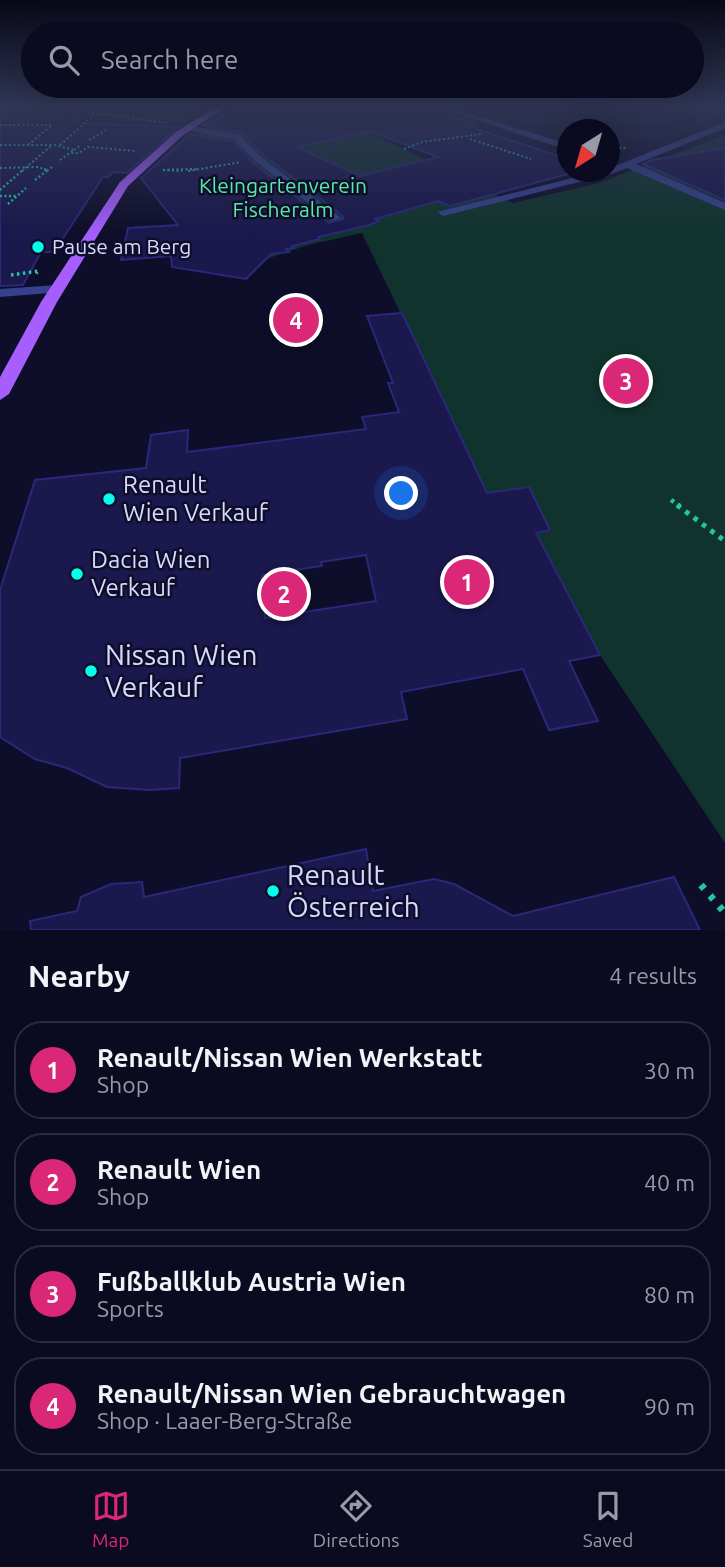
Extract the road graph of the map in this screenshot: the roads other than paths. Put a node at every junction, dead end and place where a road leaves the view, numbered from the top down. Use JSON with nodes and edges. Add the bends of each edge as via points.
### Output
{"nodes":[{"id":1,"x":164,"y":148,"type":"edge"},
{"id":2,"x":248,"y":148,"type":"edge"},
{"id":3,"x":666,"y":148,"type":"edge"},
{"id":4,"x":620,"y":166,"type":"edge"},
{"id":5,"x":620,"y":169,"type":"edge"},
{"id":6,"x":561,"y":182,"type":"edge"},
{"id":7,"x":725,"y":207,"type":"edge"},
{"id":8,"x":443,"y":212,"type":"dead end"},
{"id":9,"x":335,"y":218,"type":"dead end"},
{"id":10,"x":57,"y":289,"type":"junction"},
{"id":11,"x":0,"y":293,"type":"edge"},
{"id":12,"x":1,"y":390,"type":"edge"}],
"edges":[{"from":1,"to":10,"type":"main road","via":[[124,184]]},
{"from":2,"to":9,"type":"street"},
{"from":3,"to":4,"type":"street"},
{"from":5,"to":7,"type":"street"},
{"from":6,"to":8,"type":"street"},
{"from":10,"to":11,"type":"street"},
{"from":10,"to":12,"type":"main road"}]}
